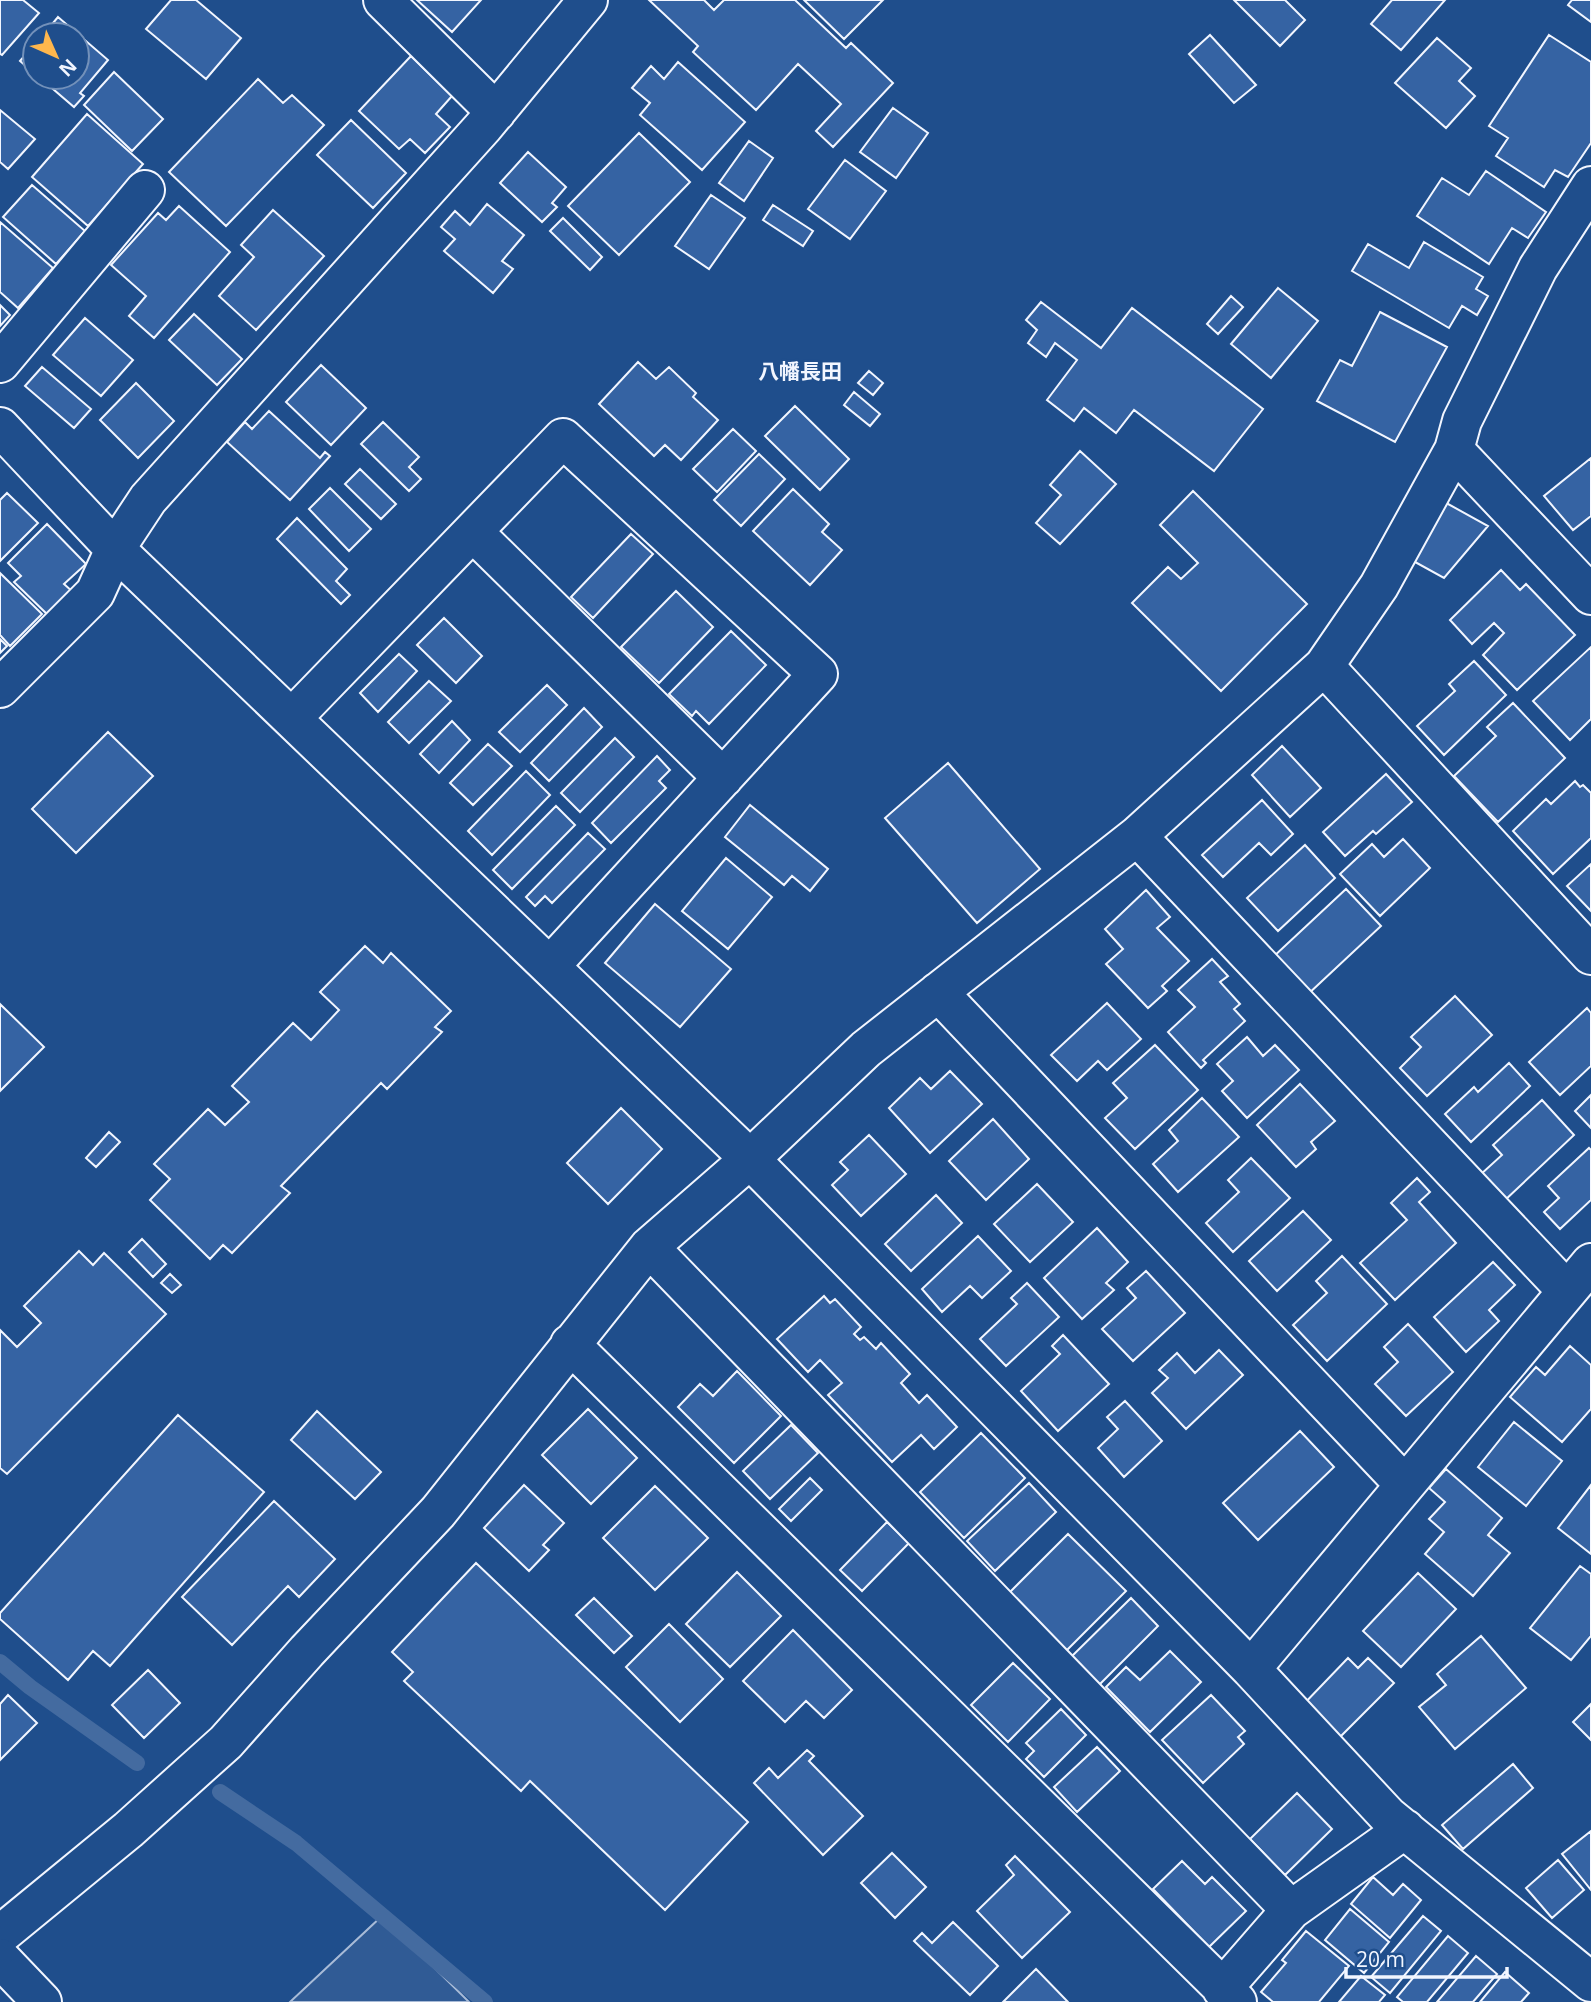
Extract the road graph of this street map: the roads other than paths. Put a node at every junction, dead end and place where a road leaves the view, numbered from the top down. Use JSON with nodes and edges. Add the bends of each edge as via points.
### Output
{"nodes":[{"id":1,"x":383,"y":0,"type":"edge"},
{"id":2,"x":588,"y":0,"type":"edge"},
{"id":3,"x":496,"y":112,"type":"junction"},
{"id":4,"x":1591,"y":186,"type":"edge"},
{"id":5,"x":145,"y":190,"type":"dead end"},
{"id":6,"x":0,"y":363,"type":"edge"},
{"id":7,"x":0,"y":427,"type":"edge"},
{"id":8,"x":1454,"y":450,"type":"junction"},
{"id":9,"x":473,"y":532,"type":"junction"},
{"id":10,"x":115,"y":549,"type":"junction"},
{"id":11,"x":1591,"y":595,"type":"edge"},
{"id":12,"x":1324,"y":666,"type":"junction"},
{"id":13,"x":0,"y":688,"type":"edge"},
{"id":14,"x":292,"y":718,"type":"junction"},
{"id":15,"x":723,"y":778,"type":"junction"},
{"id":16,"x":1137,"y":836,"type":"junction"},
{"id":17,"x":1591,"y":955,"type":"edge"},
{"id":18,"x":550,"y":966,"type":"junction"},
{"id":19,"x":938,"y":992,"type":"junction"},
{"id":20,"x":750,"y":1159,"type":"junction"},
{"id":21,"x":649,"y":1247,"type":"junction"},
{"id":22,"x":1579,"y":1277,"type":"edge"},
{"id":23,"x":570,"y":1344,"type":"junction"},
{"id":24,"x":1405,"y":1485,"type":"junction"},
{"id":25,"x":1251,"y":1670,"type":"junction"},
{"id":26,"x":1405,"y":1829,"type":"junction"},
{"id":27,"x":1291,"y":1910,"type":"junction"},
{"id":28,"x":0,"y":1935,"type":"edge"},
{"id":29,"x":0,"y":1958,"type":"edge"},
{"id":30,"x":1591,"y":1982,"type":"edge"},
{"id":31,"x":1230,"y":1996,"type":"edge"},
{"id":32,"x":42,"y":2002,"type":"edge"}],
"edges":[{"from":1,"to":3,"type":"street"},
{"from":2,"to":3,"type":"street"},
{"from":3,"to":10,"type":"street","via":[[148,499]]},
{"from":4,"to":8,"type":"street","via":[[1538,268],[1462,421]]},
{"from":5,"to":6,"type":"street"},
{"from":7,"to":10,"type":"street"},
{"from":8,"to":11,"type":"street"},
{"from":8,"to":12,"type":"street","via":[[1379,586]]},
{"from":9,"to":14,"type":"street"},
{"from":9,"to":15,"type":"street"},
{"from":9,"to":15,"type":"street","via":[[563,438],[818,674]]},
{"from":10,"to":13,"type":"street","via":[[95,593]]},
{"from":10,"to":14,"type":"street"},
{"from":12,"to":16,"type":"street"},
{"from":12,"to":17,"type":"street"},
{"from":14,"to":18,"type":"street"},
{"from":15,"to":18,"type":"street"},
{"from":16,"to":19,"type":"street"},
{"from":16,"to":22,"type":"street"},
{"from":18,"to":20,"type":"street"},
{"from":19,"to":20,"type":"street","via":[[866,1049]]},
{"from":19,"to":24,"type":"street"},
{"from":20,"to":21,"type":"street"},
{"from":20,"to":25,"type":"street"},
{"from":21,"to":23,"type":"street"},
{"from":21,"to":27,"type":"street"},
{"from":22,"to":24,"type":"street"},
{"from":23,"to":28,"type":"street","via":[[438,1512],[226,1742]]},
{"from":23,"to":31,"type":"street"},
{"from":24,"to":25,"type":"street"},
{"from":25,"to":26,"type":"street"},
{"from":26,"to":27,"type":"street"},
{"from":26,"to":30,"type":"street"},
{"from":27,"to":31,"type":"street"},
{"from":29,"to":32,"type":"street"}]}
